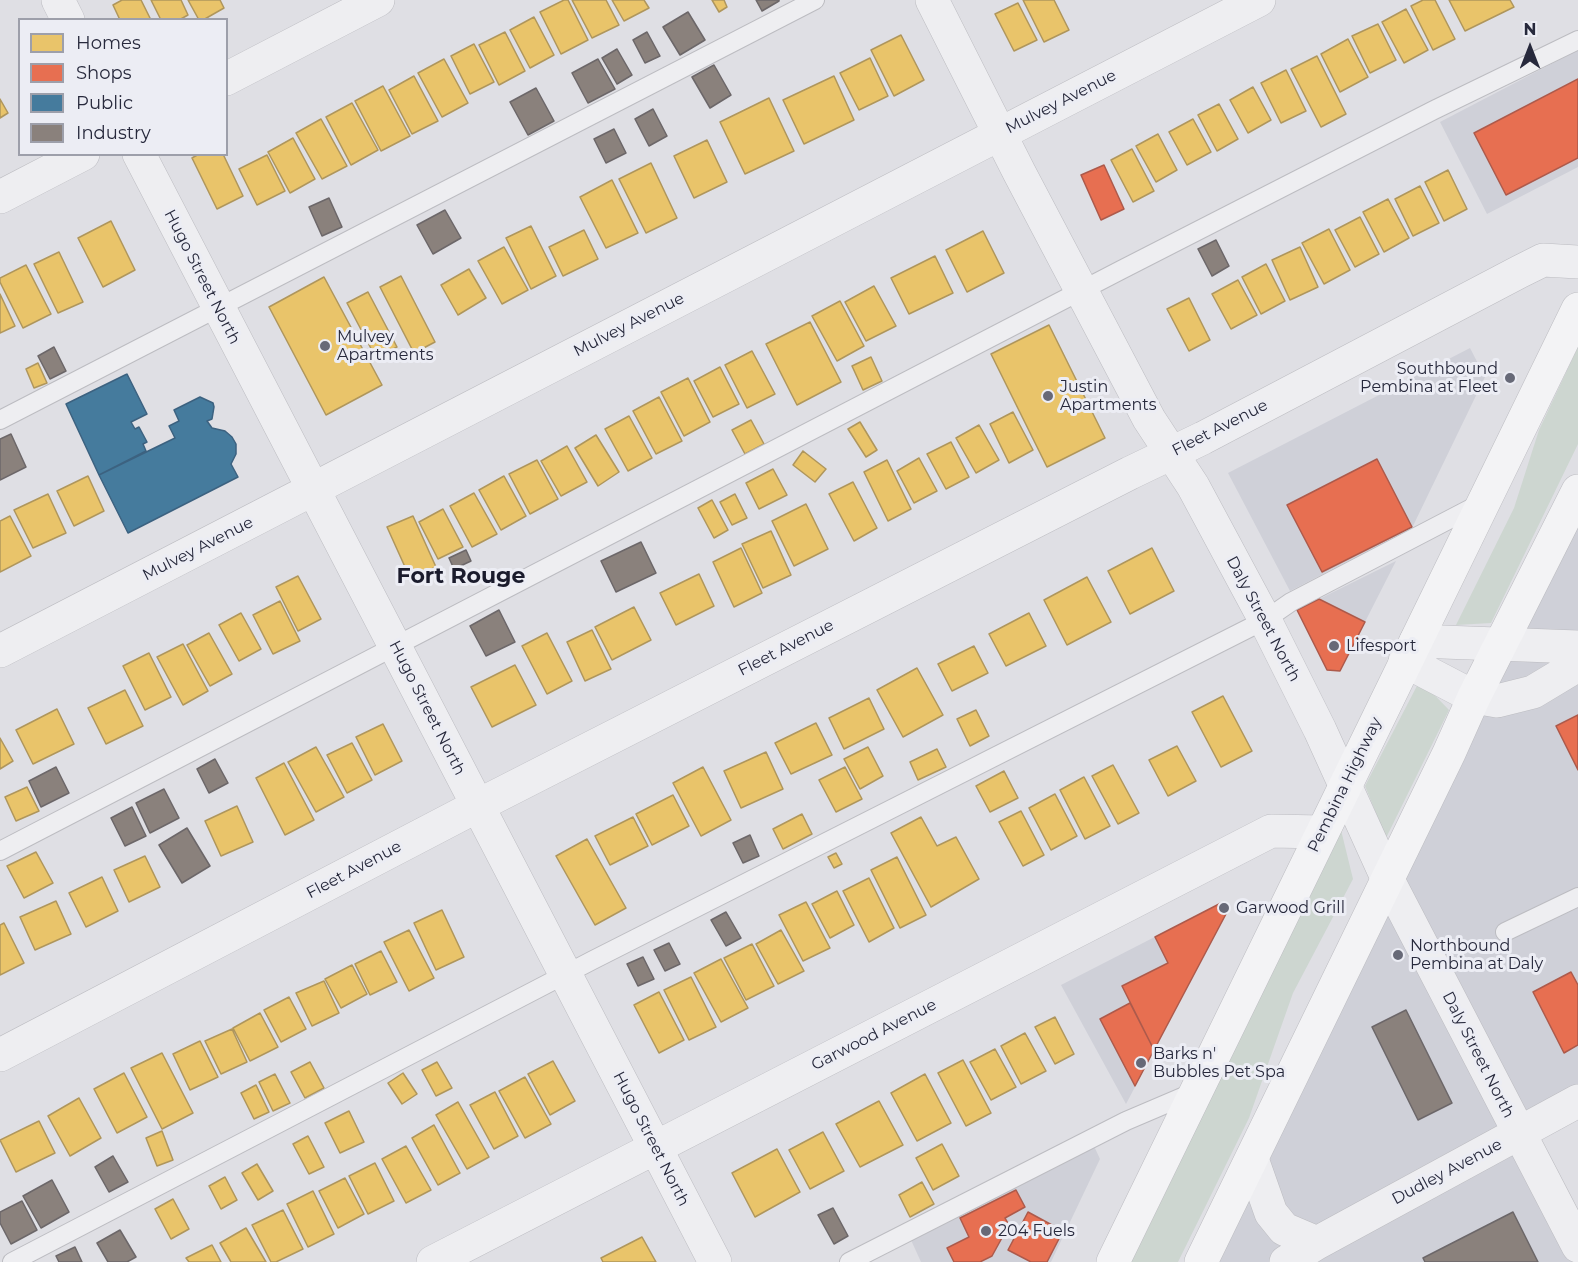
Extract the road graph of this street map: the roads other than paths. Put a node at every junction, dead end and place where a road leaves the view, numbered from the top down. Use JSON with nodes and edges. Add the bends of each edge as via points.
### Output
{"nodes":[{"id":1,"x":58,"y":0,"type":"edge"},
{"id":2,"x":378,"y":0,"type":"edge"},
{"id":3,"x":815,"y":0,"type":"edge"},
{"id":4,"x":932,"y":0,"type":"edge"},
{"id":5,"x":1259,"y":0,"type":"edge"},
{"id":6,"x":67,"y":18,"type":"edge"},
{"id":7,"x":1578,"y":40,"type":"edge"},
{"id":8,"x":228,"y":78,"type":"edge"},
{"id":9,"x":999,"y":134,"type":"junction"},
{"id":10,"x":79,"y":156,"type":"edge"},
{"id":11,"x":139,"y":156,"type":"edge"},
{"id":12,"x":0,"y":197,"type":"edge"},
{"id":13,"x":1578,"y":262,"type":"edge"},
{"id":14,"x":1082,"y":291,"type":"junction"},
{"id":15,"x":218,"y":307,"type":"junction"},
{"id":16,"x":1578,"y":309,"type":"edge"},
{"id":17,"x":0,"y":420,"type":"edge"},
{"id":18,"x":1170,"y":453,"type":"junction"},
{"id":19,"x":313,"y":489,"type":"junction"},
{"id":20,"x":1578,"y":491,"type":"edge"},
{"id":21,"x":1485,"y":501,"type":"junction"},
{"id":22,"x":1265,"y":620,"type":"junction"},
{"id":23,"x":1501,"y":644,"type":"junction"},
{"id":24,"x":394,"y":646,"type":"junction"},
{"id":25,"x":1578,"y":647,"type":"edge"},
{"id":26,"x":0,"y":651,"type":"edge"},
{"id":27,"x":1411,"y":651,"type":"junction"},
{"id":28,"x":1578,"y":665,"type":"edge"},
{"id":29,"x":1474,"y":697,"type":"junction"},
{"id":30,"x":1345,"y":785,"type":"junction"},
{"id":31,"x":477,"y":806,"type":"junction"},
{"id":32,"x":1322,"y":832,"type":"junction"},
{"id":33,"x":0,"y":851,"type":"edge"},
{"id":34,"x":1388,"y":880,"type":"junction"},
{"id":35,"x":1578,"y":897,"type":"edge"},
{"id":36,"x":1505,"y":932,"type":"dead end"},
{"id":37,"x":565,"y":974,"type":"junction"},
{"id":38,"x":0,"y":1055,"type":"edge"},
{"id":39,"x":1197,"y":1090,"type":"junction"},
{"id":40,"x":1578,"y":1101,"type":"edge"},
{"id":41,"x":1518,"y":1133,"type":"junction"},
{"id":42,"x":655,"y":1148,"type":"junction"},
{"id":43,"x":1252,"y":1159,"type":"junction"},
{"id":44,"x":1317,"y":1243,"type":"junction"},
{"id":45,"x":1578,"y":1246,"type":"edge"},
{"id":46,"x":12,"y":1262,"type":"edge"},
{"id":47,"x":433,"y":1262,"type":"edge"},
{"id":48,"x":714,"y":1262,"type":"edge"},
{"id":49,"x":849,"y":1262,"type":"edge"},
{"id":50,"x":1113,"y":1262,"type":"edge"},
{"id":51,"x":1201,"y":1262,"type":"edge"},
{"id":52,"x":1286,"y":1262,"type":"edge"}],
"edges":[{"from":1,"to":6,"type":"street"},
{"from":2,"to":8,"type":"street"},
{"from":3,"to":15,"type":"lane"},
{"from":4,"to":9,"type":"street","name":"Daly Street North"},
{"from":5,"to":9,"type":"street","name":"Mulvey Avenue"},
{"from":7,"to":14,"type":"lane"},
{"from":9,"to":14,"type":"street","name":"Daly Street North"},
{"from":9,"to":19,"type":"street","name":"Mulvey Avenue"},
{"from":10,"to":12,"type":"street"},
{"from":11,"to":15,"type":"street","name":"Hugo Street North"},
{"from":13,"to":18,"type":"street","name":"Fleet Avenue","via":[[1543,260]]},
{"from":14,"to":18,"type":"street","name":"Daly Street North"},
{"from":14,"to":24,"type":"lane"},
{"from":15,"to":17,"type":"lane"},
{"from":15,"to":19,"type":"street","name":"Hugo Street North"},
{"from":16,"to":21,"type":"main road","name":"Pembina Highway"},
{"from":18,"to":22,"type":"street","name":"Daly Street North","via":[[1193,486]]},
{"from":18,"to":31,"type":"street","name":"Fleet Avenue"},
{"from":19,"to":24,"type":"street","name":"Hugo Street North"},
{"from":19,"to":26,"type":"street","name":"Mulvey Avenue"},
{"from":20,"to":23,"type":"main road"},
{"from":21,"to":22,"type":"lane","via":[[1291,602]]},
{"from":21,"to":27,"type":"main road","name":"Pembina Highway"},
{"from":22,"to":30,"type":"street","name":"Daly Street North"},
{"from":22,"to":37,"type":"lane"},
{"from":23,"to":25,"type":"street"},
{"from":23,"to":27,"type":"street"},
{"from":23,"to":29,"type":"main road"},
{"from":24,"to":31,"type":"street","name":"Hugo Street North"},
{"from":24,"to":33,"type":"lane"},
{"from":27,"to":29,"type":"street"},
{"from":27,"to":30,"type":"main road","name":"Pembina Highway"},
{"from":28,"to":29,"type":"street","via":[[1533,692],[1497,701]]},
{"from":29,"to":34,"type":"main road"},
{"from":30,"to":32,"type":"main road","name":"Pembina Highway"},
{"from":30,"to":34,"type":"street","name":"Daly Street North"},
{"from":31,"to":37,"type":"street","name":"Hugo Street North"},
{"from":31,"to":38,"type":"street","name":"Fleet Avenue"},
{"from":32,"to":39,"type":"main road","name":"Pembina Highway"},
{"from":32,"to":42,"type":"street","name":"Garwood Avenue","via":[[1271,831]]},
{"from":34,"to":41,"type":"street","name":"Daly Street North"},
{"from":34,"to":43,"type":"main road"},
{"from":35,"to":36,"type":"lane"},
{"from":37,"to":42,"type":"street","name":"Hugo Street North"},
{"from":37,"to":46,"type":"lane"},
{"from":39,"to":49,"type":"lane","via":[[1126,1121]]},
{"from":39,"to":50,"type":"main road","name":"Pembina Highway"},
{"from":40,"to":41,"type":"street","name":"Dudley Avenue"},
{"from":41,"to":44,"type":"street","name":"Dudley Avenue"},
{"from":41,"to":45,"type":"street","name":"Daly Street North"},
{"from":42,"to":47,"type":"street","name":"Garwood Avenue"},
{"from":42,"to":48,"type":"street","name":"Hugo Street North"},
{"from":43,"to":44,"type":"street","via":[[1271,1213],[1284,1229]]},
{"from":43,"to":51,"type":"main road"},
{"from":44,"to":52,"type":"street","name":"Dudley Avenue"}]}
